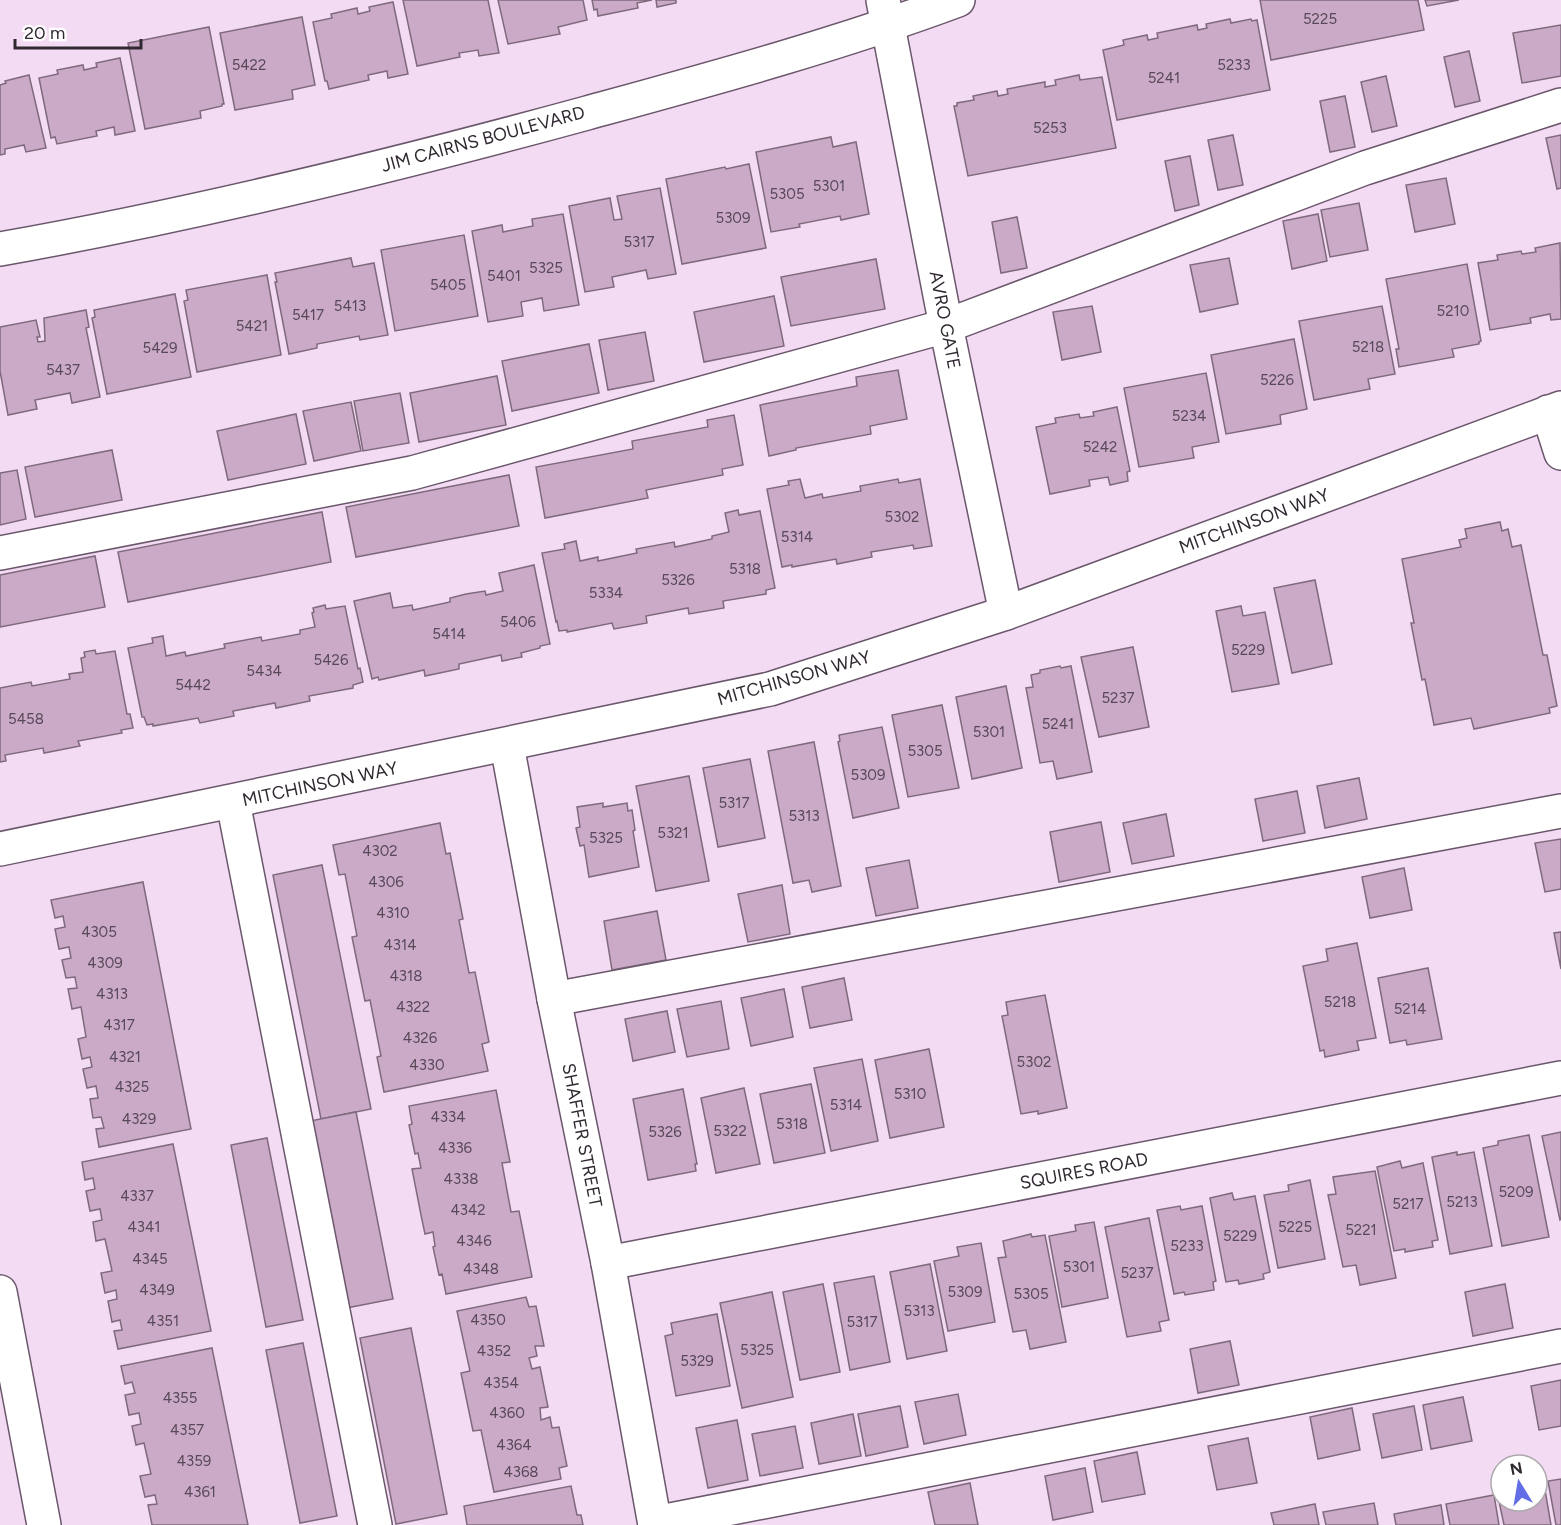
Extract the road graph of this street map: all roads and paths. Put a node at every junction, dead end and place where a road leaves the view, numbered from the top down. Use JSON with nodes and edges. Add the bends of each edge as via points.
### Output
{"nodes":[{"id":1,"x":958,"y":0,"type":"edge"},
{"id":2,"x":886,"y":13,"type":"edge"},
{"id":3,"x":1561,"y":105,"type":"edge"},
{"id":4,"x":0,"y":249,"type":"edge"},
{"id":5,"x":946,"y":326,"type":"junction"},
{"id":6,"x":1554,"y":410,"type":"edge"},
{"id":7,"x":1561,"y":453,"type":"edge"},
{"id":8,"x":0,"y":553,"type":"edge"},
{"id":9,"x":1006,"y":614,"type":"junction"},
{"id":10,"x":507,"y":745,"type":"junction"},
{"id":11,"x":233,"y":802,"type":"junction"},
{"id":12,"x":1561,"y":811,"type":"edge"},
{"id":13,"x":0,"y":849,"type":"edge"},
{"id":14,"x":554,"y":999,"type":"junction"},
{"id":15,"x":1561,"y":1078,"type":"edge"},
{"id":16,"x":608,"y":1263,"type":"junction"},
{"id":17,"x":0,"y":1292,"type":"edge"},
{"id":18,"x":1561,"y":1346,"type":"edge"},
{"id":19,"x":655,"y":1524,"type":"edge"},
{"id":20,"x":44,"y":1525,"type":"edge"},
{"id":21,"x":375,"y":1525,"type":"edge"}],
"edges":[{"from":1,"to":2,"type":"street","name":"JIM CAIRNS BOULEVARD"},
{"from":2,"to":4,"type":"street","name":"JIM CAIRNS BOULEVARD","via":[[686,86],[452,149],[109,230]]},
{"from":2,"to":5,"type":"street","name":"AVRO GATE"},
{"from":3,"to":5,"type":"street","via":[[1365,168]]},
{"from":5,"to":8,"type":"street","via":[[412,473]]},
{"from":5,"to":9,"type":"street","name":"AVRO GATE"},
{"from":6,"to":7,"type":"street"},
{"from":6,"to":9,"type":"street","name":"MITCHINSON WAY"},
{"from":9,"to":10,"type":"street","name":"MITCHINSON WAY","via":[[770,689]]},
{"from":10,"to":11,"type":"street","name":"MITCHINSON WAY"},
{"from":10,"to":14,"type":"street","name":"SHAFFER STREET"},
{"from":11,"to":13,"type":"street","name":"MITCHINSON WAY"},
{"from":11,"to":21,"type":"street"},
{"from":12,"to":14,"type":"street"},
{"from":14,"to":16,"type":"street","name":"SHAFFER STREET"},
{"from":15,"to":16,"type":"street","name":"SQUIRES ROAD"},
{"from":16,"to":19,"type":"street","name":"SHAFFER STREET"},
{"from":17,"to":20,"type":"street"},
{"from":18,"to":19,"type":"street"}]}
